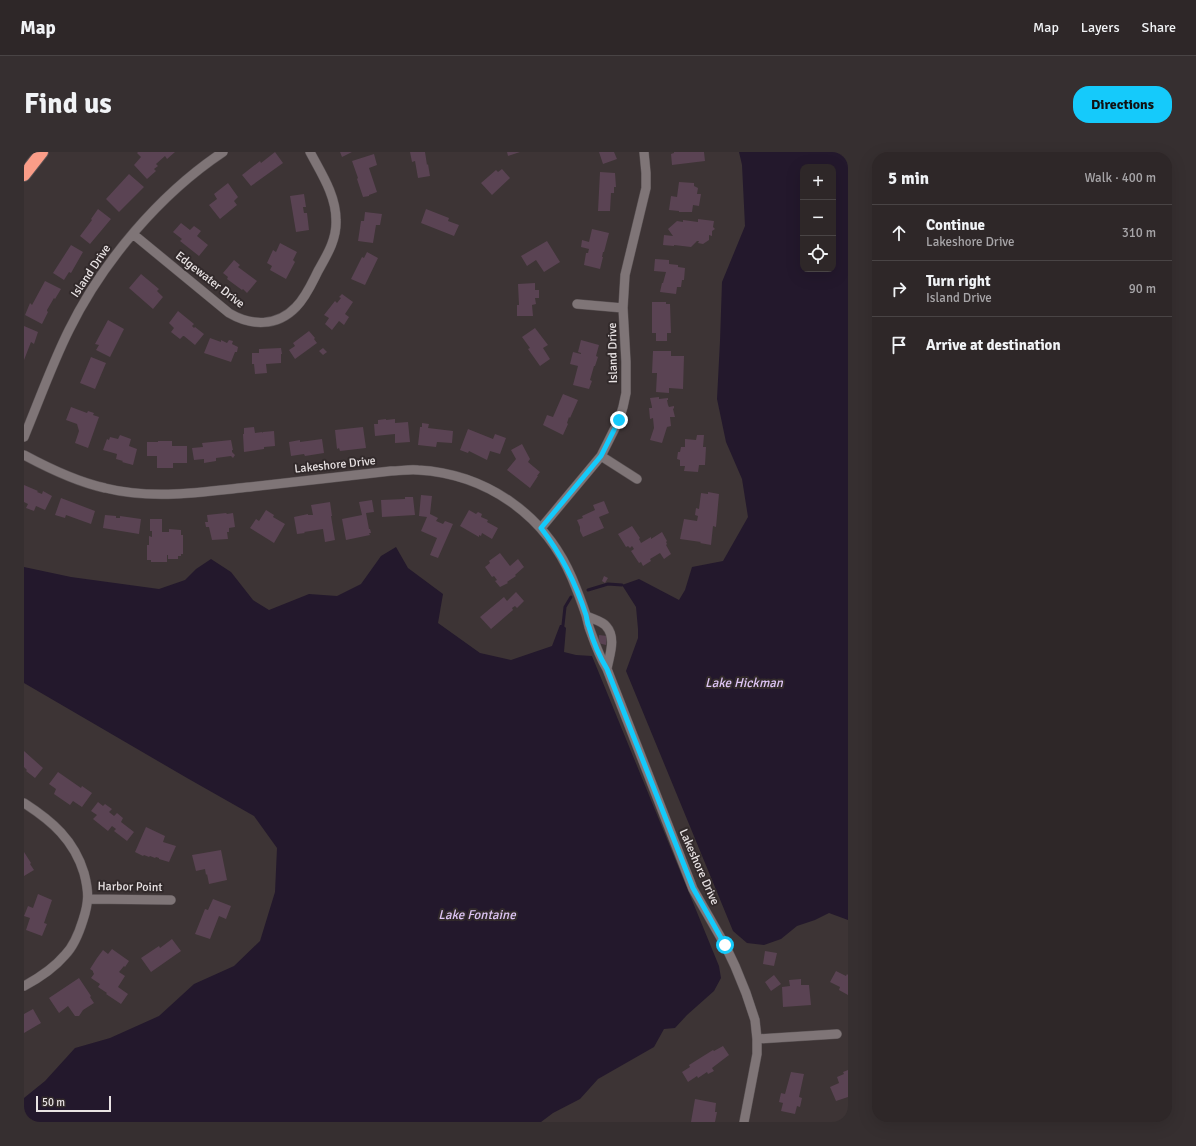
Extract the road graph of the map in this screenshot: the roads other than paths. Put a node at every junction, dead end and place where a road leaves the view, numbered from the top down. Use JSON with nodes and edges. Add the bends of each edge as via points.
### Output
{"nodes":[{"id":1,"x":42,"y":152,"type":"edge"},
{"id":2,"x":224,"y":152,"type":"edge"},
{"id":3,"x":310,"y":152,"type":"edge"},
{"id":4,"x":644,"y":152,"type":"edge"},
{"id":5,"x":24,"y":175,"type":"edge"},
{"id":6,"x":133,"y":234,"type":"junction"},
{"id":7,"x":577,"y":304,"type":"dead end"},
{"id":8,"x":623,"y":308,"type":"junction"},
{"id":9,"x":24,"y":437,"type":"edge"},
{"id":10,"x":24,"y":456,"type":"edge"},
{"id":11,"x":601,"y":456,"type":"junction"},
{"id":12,"x":637,"y":480,"type":"dead end"},
{"id":13,"x":541,"y":528,"type":"junction"},
{"id":14,"x":586,"y":616,"type":"junction"},
{"id":15,"x":607,"y":669,"type":"junction"},
{"id":16,"x":24,"y":803,"type":"edge"},
{"id":17,"x":89,"y":899,"type":"junction"},
{"id":18,"x":171,"y":900,"type":"dead end"},
{"id":19,"x":24,"y":986,"type":"edge"},
{"id":20,"x":837,"y":1034,"type":"dead end"},
{"id":21,"x":757,"y":1039,"type":"junction"},
{"id":22,"x":744,"y":1122,"type":"edge"}],
"edges":[{"from":1,"to":5,"type":"highway"},
{"from":2,"to":6,"type":"street","name":"Island Drive","via":[[190,177]]},
{"from":3,"to":6,"type":"street","name":"Edgewater Drive","via":[[330,190],[336,230],[330,249],[302,301],[278,320],[267,323],[247,322],[229,313]]},
{"from":4,"to":8,"type":"street","name":"Island Drive","via":[[646,188],[625,275]]},
{"from":6,"to":9,"type":"street","name":"Island Drive","via":[[107,267],[69,330]]},
{"from":7,"to":8,"type":"street"},
{"from":8,"to":11,"type":"street","name":"Island Drive","via":[[626,362],[624,407]]},
{"from":10,"to":13,"type":"street","name":"Lakeshore Drive","via":[[90,485],[144,494],[198,492],[391,471],[435,472],[469,480],[488,488],[518,507]]},
{"from":11,"to":12,"type":"street"},
{"from":11,"to":13,"type":"street","name":"Island Drive"},
{"from":13,"to":14,"type":"street","name":"Lakeshore Drive","via":[[571,577]]},
{"from":14,"to":15,"type":"street","name":"Lakeshore Drive"},
{"from":14,"to":15,"type":"street","via":[[606,626],[611,636],[612,646]]},
{"from":15,"to":21,"type":"street","name":"Lakeshore Drive","via":[[690,882],[725,945],[746,993],[755,1020]]},
{"from":16,"to":17,"type":"street","via":[[56,826],[67,839],[82,866]]},
{"from":17,"to":18,"type":"street","name":"Harbor Point"},
{"from":17,"to":19,"type":"street","via":[[79,933],[66,954],[51,969]]},
{"from":20,"to":21,"type":"street"},
{"from":21,"to":22,"type":"street","name":"Lakeshore Drive"}]}
